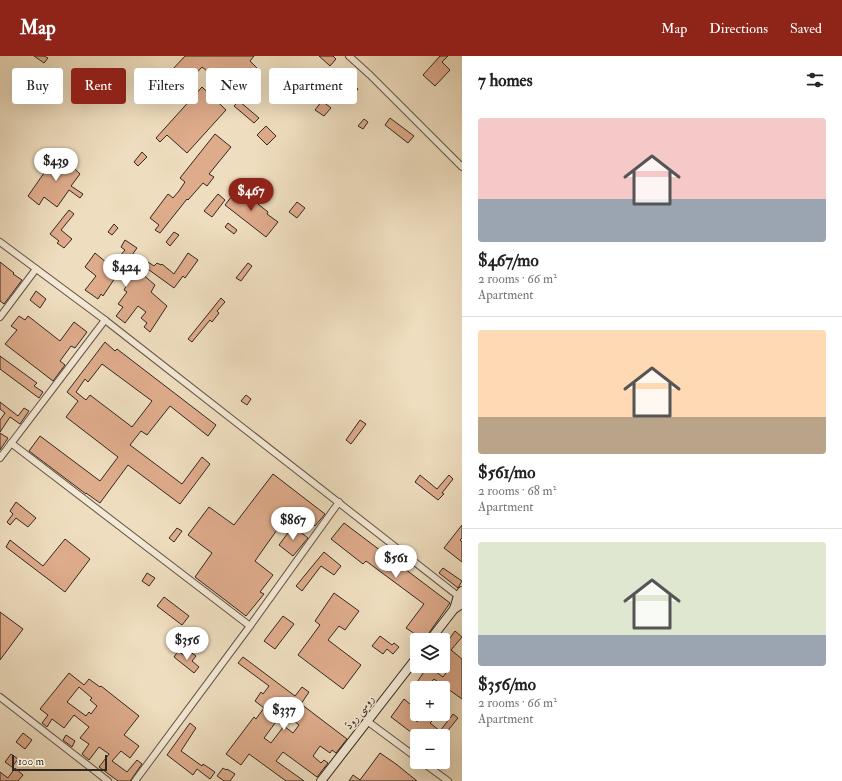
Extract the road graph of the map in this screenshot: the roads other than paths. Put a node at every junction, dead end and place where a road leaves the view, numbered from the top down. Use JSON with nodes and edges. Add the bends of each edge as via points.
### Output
{"nodes":[{"id":1,"x":349,"y":56,"type":"edge"},
{"id":2,"x":462,"y":167,"type":"edge"},
{"id":3,"x":0,"y":242,"type":"edge"},
{"id":4,"x":36,"y":269,"type":"junction"},
{"id":5,"x":0,"y":317,"type":"edge"},
{"id":6,"x":105,"y":320,"type":"junction"},
{"id":7,"x":11,"y":443,"type":"junction"},
{"id":8,"x":0,"y":458,"type":"edge"},
{"id":9,"x":339,"y":502,"type":"junction"},
{"id":10,"x":461,"y":595,"type":"edge"},
{"id":11,"x":462,"y":604,"type":"edge"},
{"id":12,"x":454,"y":609,"type":"junction"},
{"id":13,"x":250,"y":626,"type":"junction"},
{"id":14,"x":435,"y":633,"type":"edge"},
{"id":15,"x":410,"y":666,"type":"edge"},
{"id":16,"x":0,"y":697,"type":"edge"},
{"id":17,"x":367,"y":721,"type":"junction"},
{"id":18,"x":410,"y":753,"type":"edge"},
{"id":19,"x":432,"y":769,"type":"edge"},
{"id":20,"x":108,"y":781,"type":"edge"},
{"id":21,"x":135,"y":781,"type":"edge"},
{"id":22,"x":321,"y":781,"type":"edge"},
{"id":23,"x":448,"y":781,"type":"edge"}],
"edges":[{"from":1,"to":2,"type":"street"},
{"from":3,"to":4,"type":"street"},
{"from":4,"to":5,"type":"street"},
{"from":4,"to":6,"type":"street"},
{"from":6,"to":7,"type":"street"},
{"from":6,"to":9,"type":"street"},
{"from":7,"to":8,"type":"street"},
{"from":7,"to":13,"type":"street"},
{"from":9,"to":10,"type":"street"},
{"from":9,"to":13,"type":"street"},
{"from":10,"to":12,"type":"main road"},
{"from":11,"to":12,"type":"main road"},
{"from":12,"to":14,"type":"main road"},
{"from":13,"to":21,"type":"street"},
{"from":15,"to":17,"type":"main road","name":"روسی روڈ"},
{"from":16,"to":20,"type":"street"},
{"from":17,"to":18,"type":"street"},
{"from":17,"to":22,"type":"main road","name":"روسی روڈ"},
{"from":19,"to":23,"type":"street"}]}
